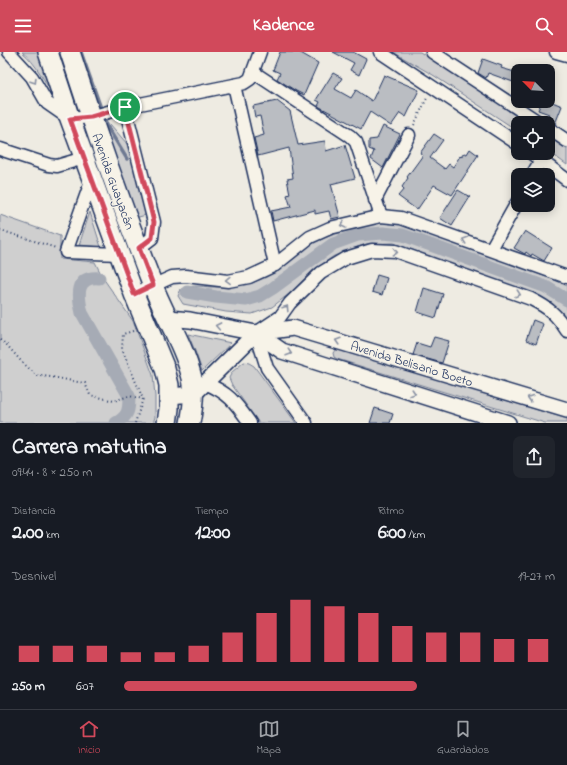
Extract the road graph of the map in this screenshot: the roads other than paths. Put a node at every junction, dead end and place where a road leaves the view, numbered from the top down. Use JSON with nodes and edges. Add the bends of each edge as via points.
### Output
{"nodes":[{"id":1,"x":9,"y":52,"type":"edge"},
{"id":2,"x":48,"y":52,"type":"edge"},
{"id":3,"x":70,"y":52,"type":"edge"},
{"id":4,"x":260,"y":52,"type":"edge"},
{"id":5,"x":380,"y":52,"type":"edge"},
{"id":6,"x":432,"y":52,"type":"edge"},
{"id":7,"x":556,"y":52,"type":"edge"},
{"id":8,"x":567,"y":55,"type":"edge"},
{"id":9,"x":253,"y":72,"type":"junction"},
{"id":10,"x":234,"y":86,"type":"junction"},
{"id":11,"x":125,"y":107,"type":"junction"},
{"id":12,"x":529,"y":116,"type":"edge"},
{"id":13,"x":91,"y":117,"type":"junction"},
{"id":14,"x":70,"y":119,"type":"junction"},
{"id":15,"x":555,"y":133,"type":"edge"},
{"id":16,"x":409,"y":135,"type":"road end"},
{"id":17,"x":511,"y":139,"type":"edge"},
{"id":18,"x":567,"y":141,"type":"edge"},
{"id":19,"x":0,"y":149,"type":"edge"},
{"id":20,"x":84,"y":158,"type":"junction"},
{"id":21,"x":541,"y":160,"type":"edge"},
{"id":22,"x":92,"y":179,"type":"junction"},
{"id":23,"x":567,"y":180,"type":"edge"},
{"id":24,"x":375,"y":200,"type":"junction"},
{"id":25,"x":512,"y":212,"type":"edge"},
{"id":26,"x":381,"y":216,"type":"junction"},
{"id":27,"x":139,"y":248,"type":"junction"},
{"id":28,"x":491,"y":249,"type":"junction"},
{"id":29,"x":119,"y":254,"type":"junction"},
{"id":30,"x":275,"y":265,"type":"junction"},
{"id":31,"x":567,"y":277,"type":"edge"},
{"id":32,"x":153,"y":285,"type":"junction"},
{"id":33,"x":134,"y":294,"type":"junction"},
{"id":34,"x":169,"y":318,"type":"junction"},
{"id":35,"x":567,"y":331,"type":"edge"},
{"id":36,"x":256,"y":333,"type":"junction"},
{"id":37,"x":200,"y":388,"type":"junction"},
{"id":38,"x":169,"y":396,"type":"junction"},
{"id":39,"x":567,"y":410,"type":"edge"},
{"id":40,"x":167,"y":423,"type":"edge"},
{"id":41,"x":190,"y":423,"type":"edge"},
{"id":42,"x":250,"y":423,"type":"edge"},
{"id":43,"x":306,"y":423,"type":"edge"},
{"id":44,"x":508,"y":423,"type":"edge"}],
"edges":[{"from":1,"to":14,"type":"street","one_way":true,"via":[[32,77],[47,103]]},
{"from":2,"to":14,"type":"main road","name":"Avenida Guayacán"},
{"from":3,"to":13,"type":"main road","name":"Avenida Guayacán"},
{"from":4,"to":9,"type":"street"},
{"from":5,"to":17,"type":"street"},
{"from":6,"to":12,"type":"street"},
{"from":7,"to":8,"type":"street"},
{"from":9,"to":10,"type":"street","via":[[250,79]]},
{"from":9,"to":24,"type":"street","via":[[356,142]]},
{"from":10,"to":11,"type":"street"},
{"from":10,"to":30,"type":"street"},
{"from":11,"to":13,"type":"street"},
{"from":11,"to":27,"type":"street","via":[[154,222],[152,238]]},
{"from":13,"to":14,"type":"street"},
{"from":13,"to":27,"type":"main road","name":"Avenida Guayacán"},
{"from":14,"to":20,"type":"main road","name":"Avenida Guayacán"},
{"from":15,"to":18,"type":"street"},
{"from":16,"to":24,"type":"street"},
{"from":19,"to":20,"type":"street","via":[[57,166]]},
{"from":20,"to":22,"type":"main road","name":"Avenida Guayacán"},
{"from":21,"to":23,"type":"street"},
{"from":22,"to":29,"type":"main road","name":"Avenida Guayacán"},
{"from":22,"to":29,"type":"street","via":[[66,252]]},
{"from":24,"to":26,"type":"street"},
{"from":25,"to":28,"type":"street"},
{"from":28,"to":26,"type":"street","one_way":true,"via":[[401,218]]},
{"from":26,"to":30,"type":"street","one_way":true,"via":[[330,228],[310,237]]},
{"from":27,"to":32,"type":"main road","name":"Avenida Guayacán"},
{"from":28,"to":31,"type":"street"},
{"from":29,"to":33,"type":"main road","name":"Avenida Guayacán"},
{"from":30,"to":32,"type":"street","one_way":true,"via":[[249,277],[228,281],[186,276],[172,277]]},
{"from":32,"to":33,"type":"street"},
{"from":32,"to":34,"type":"main road","name":"Avenida Guayacán"},
{"from":33,"to":38,"type":"main road","name":"Avenida Guayacán","via":[[165,369]]},
{"from":36,"to":34,"type":"street","name":"Avenida Belisario Boeto","one_way":true},
{"from":34,"to":37,"type":"main road","name":"Avenida Guayacán","via":[[192,378]]},
{"from":36,"to":35,"type":"street","one_way":true,"via":[[280,317],[290,303],[321,273],[346,258],[372,250],[395,251],[531,299],[546,306]]},
{"from":36,"to":37,"type":"street"},
{"from":39,"to":36,"type":"street","name":"Avenida Belisario Boeto","one_way":true,"via":[[293,328]]},
{"from":36,"to":43,"type":"street","via":[[267,368]]},
{"from":36,"to":44,"type":"street","name":"Avenida Belisario Boeto","one_way":true,"via":[[282,351]]},
{"from":37,"to":38,"type":"street"},
{"from":37,"to":41,"type":"main road","name":"Avenida Guayacán"},
{"from":37,"to":42,"type":"street","via":[[222,390]]},
{"from":38,"to":40,"type":"main road","name":"Avenida Guayacán"}]}
